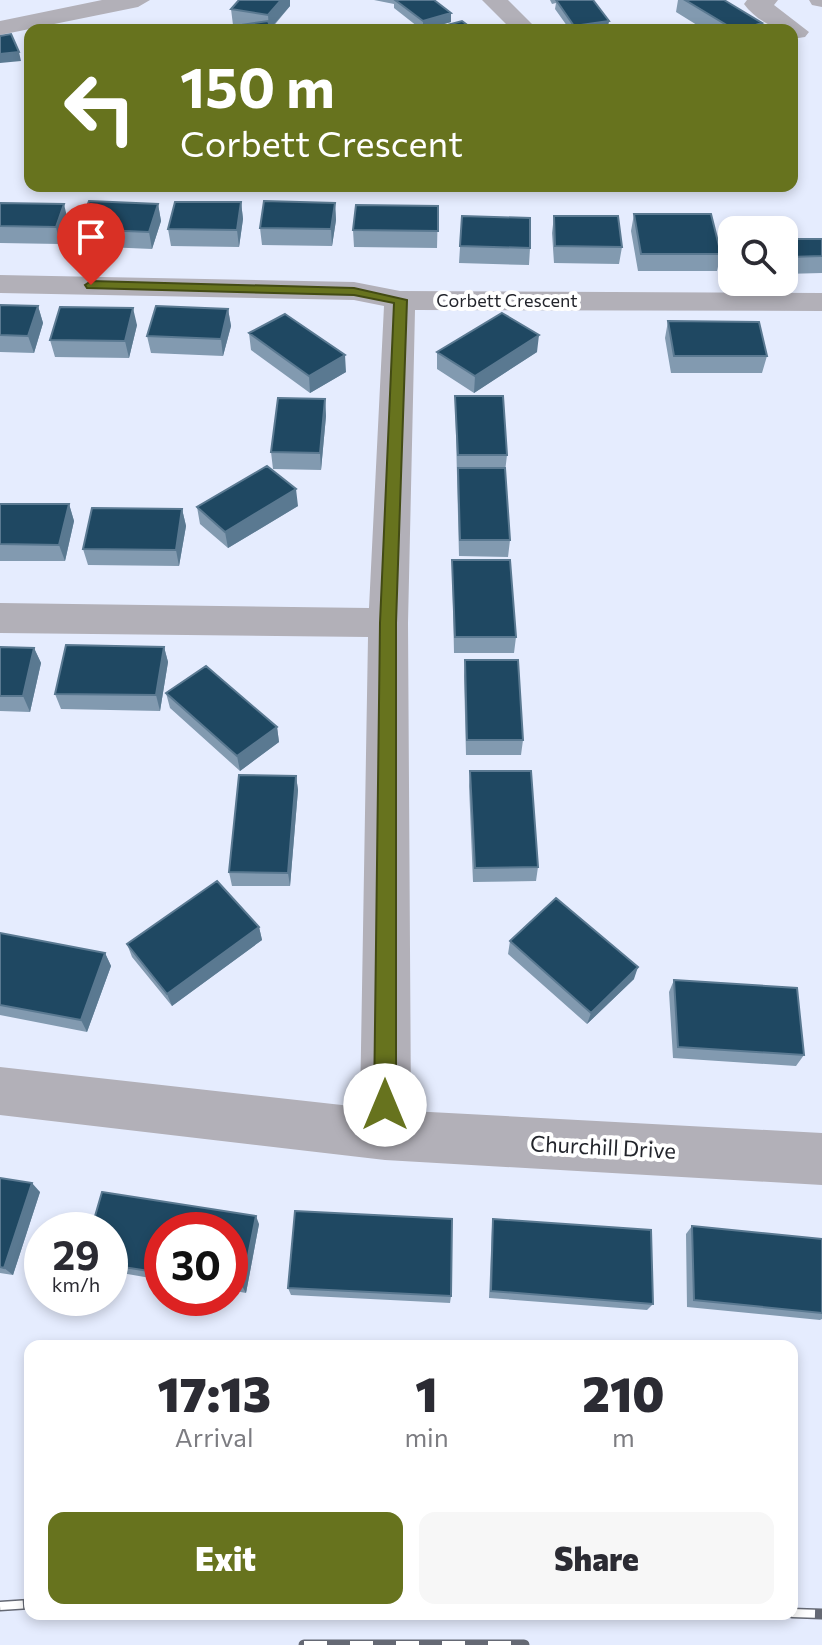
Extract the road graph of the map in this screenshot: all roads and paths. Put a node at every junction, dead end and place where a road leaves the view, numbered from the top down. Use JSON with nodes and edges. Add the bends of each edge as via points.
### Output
{"nodes":[{"id":1,"x":494,"y":0,"type":"edge"},
{"id":2,"x":766,"y":0,"type":"edge"},
{"id":3,"x":88,"y":5,"type":"edge"},
{"id":4,"x":139,"y":7,"type":"edge"},
{"id":5,"x":822,"y":23,"type":"edge"},
{"id":6,"x":520,"y":24,"type":"edge"},
{"id":7,"x":782,"y":24,"type":"edge"},
{"id":8,"x":0,"y":28,"type":"edge"},
{"id":9,"x":798,"y":32,"type":"edge"},
{"id":10,"x":0,"y":284,"type":"edge"},
{"id":11,"x":400,"y":300,"type":"junction"},
{"id":12,"x":822,"y":302,"type":"edge"},
{"id":13,"x":0,"y":618,"type":"edge"},
{"id":14,"x":388,"y":623,"type":"junction"},
{"id":15,"x":0,"y":1091,"type":"edge"},
{"id":16,"x":385,"y":1135,"type":"junction"},
{"id":17,"x":822,"y":1159,"type":"edge"}],
"edges":[{"from":1,"to":6,"type":"street"},
{"from":2,"to":7,"type":"street","via":[[756,4]]},
{"from":3,"to":4,"type":"street"},
{"from":3,"to":8,"type":"street"},
{"from":5,"to":9,"type":"street"},
{"from":10,"to":11,"type":"street","name":"Corbett Crescent","via":[[354,291]]},
{"from":11,"to":12,"type":"street","name":"Corbett Crescent"},
{"from":11,"to":14,"type":"street"},
{"from":13,"to":14,"type":"street"},
{"from":14,"to":16,"type":"street"},
{"from":15,"to":16,"type":"street","name":"Churchill Drive"},
{"from":16,"to":17,"type":"street","name":"Churchill Drive"}]}
